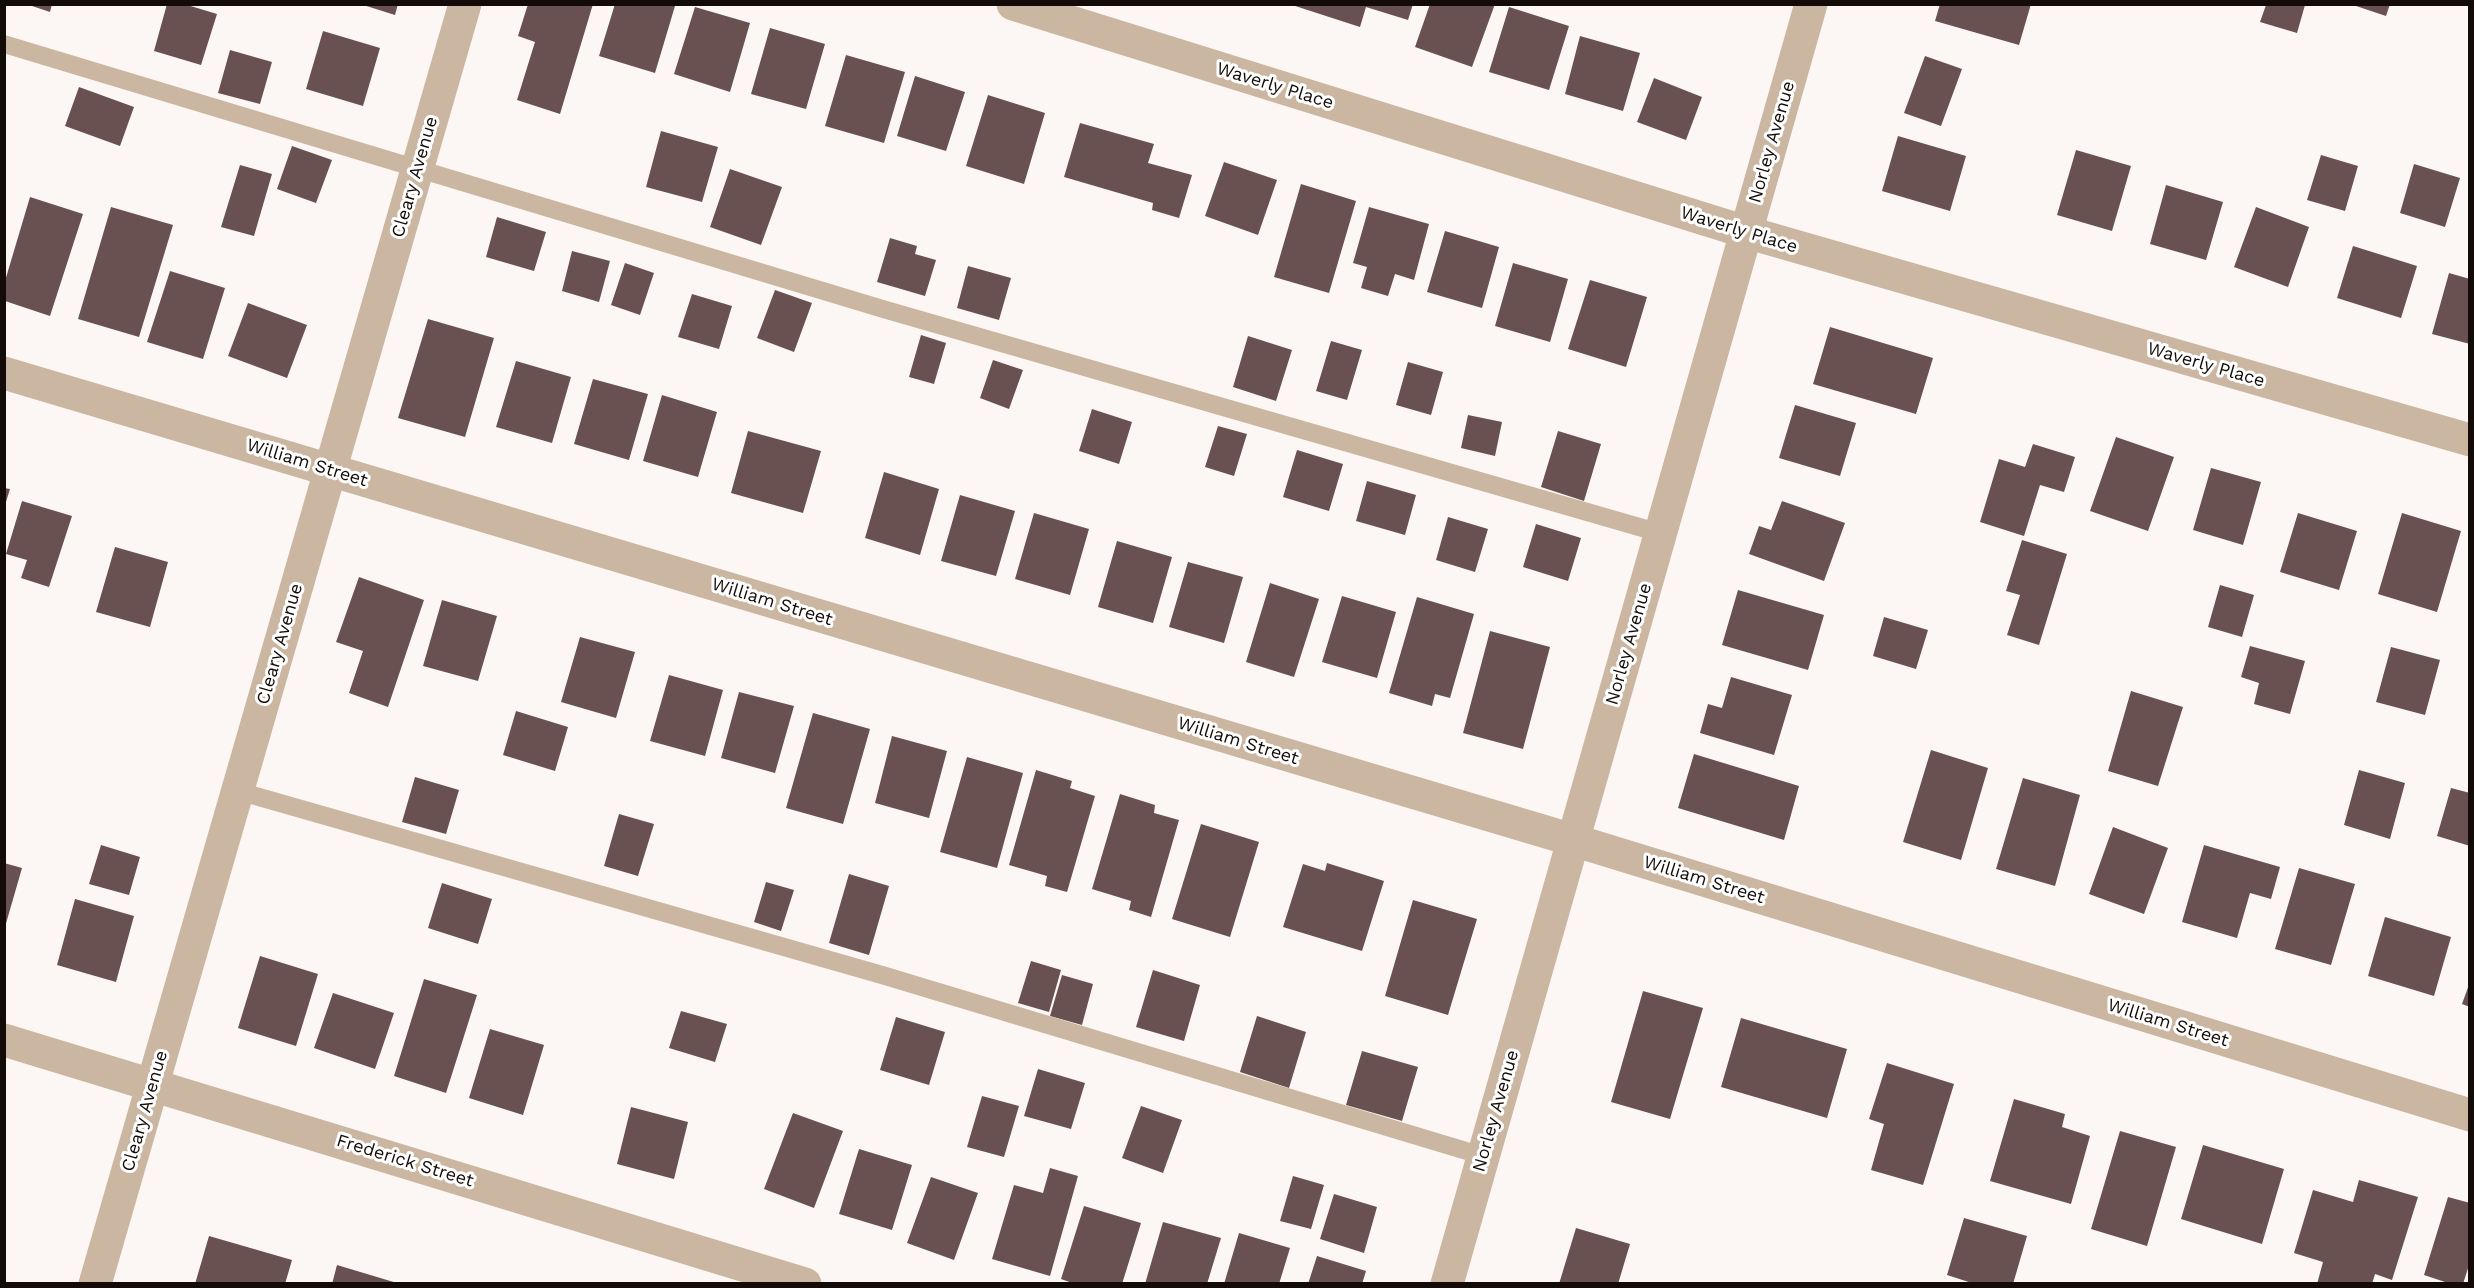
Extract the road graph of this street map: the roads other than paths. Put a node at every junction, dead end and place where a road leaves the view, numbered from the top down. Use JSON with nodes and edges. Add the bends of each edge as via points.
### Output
{"nodes":[{"id":1,"x":465,"y":4,"type":"edge"},
{"id":2,"x":1013,"y":4,"type":"edge"},
{"id":3,"x":1810,"y":4,"type":"edge"},
{"id":4,"x":4,"y":44,"type":"edge"},
{"id":5,"x":417,"y":168,"type":"junction"},
{"id":6,"x":1746,"y":232,"type":"junction"},
{"id":7,"x":4,"y":373,"type":"edge"},
{"id":8,"x":2469,"y":441,"type":"edge"},
{"id":9,"x":330,"y":470,"type":"junction"},
{"id":10,"x":1660,"y":533,"type":"junction"},
{"id":11,"x":238,"y":791,"type":"junction"},
{"id":12,"x":1573,"y":840,"type":"junction"},
{"id":13,"x":4,"y":1040,"type":"edge"},
{"id":14,"x":152,"y":1083,"type":"junction"},
{"id":15,"x":2469,"y":1115,"type":"edge"},
{"id":16,"x":1483,"y":1156,"type":"junction"},
{"id":17,"x":95,"y":1284,"type":"edge"},
{"id":18,"x":805,"y":1284,"type":"edge"},
{"id":19,"x":1447,"y":1284,"type":"edge"}],
"edges":[{"from":1,"to":5,"type":"street","name":"Cleary Avenue"},
{"from":2,"to":6,"type":"street","name":"Waverly Place"},
{"from":3,"to":6,"type":"street","name":"Norley Avenue"},
{"from":4,"to":5,"type":"lane"},
{"from":5,"to":9,"type":"street","name":"Cleary Avenue"},
{"from":5,"to":10,"type":"lane","via":[[883,309]]},
{"from":6,"to":8,"type":"street","name":"Waverly Place"},
{"from":6,"to":10,"type":"street","name":"Norley Avenue"},
{"from":7,"to":9,"type":"street","name":"William Street"},
{"from":9,"to":11,"type":"street","name":"Cleary Avenue"},
{"from":9,"to":12,"type":"street","name":"William Street"},
{"from":10,"to":12,"type":"street","name":"Norley Avenue"},
{"from":11,"to":14,"type":"street","name":"Cleary Avenue"},
{"from":11,"to":16,"type":"lane","via":[[882,975]]},
{"from":12,"to":15,"type":"street","name":"William Street"},
{"from":12,"to":16,"type":"street","name":"Norley Avenue"},
{"from":13,"to":14,"type":"street","name":"Frederick Street"},
{"from":14,"to":17,"type":"street","name":"Cleary Avenue"},
{"from":14,"to":18,"type":"street","name":"Frederick Street"},
{"from":16,"to":19,"type":"street","name":"Norley Avenue"}]}
